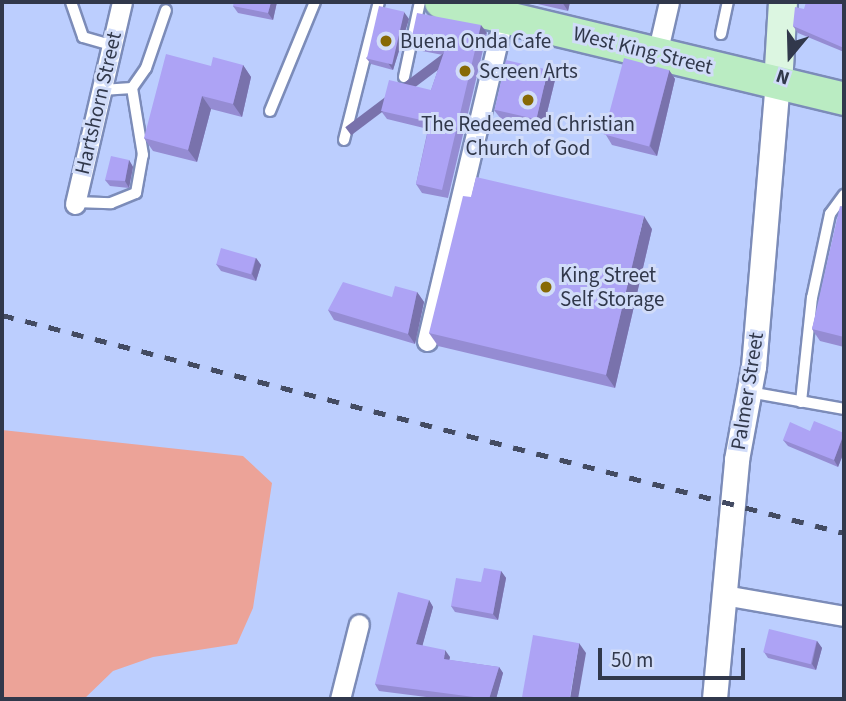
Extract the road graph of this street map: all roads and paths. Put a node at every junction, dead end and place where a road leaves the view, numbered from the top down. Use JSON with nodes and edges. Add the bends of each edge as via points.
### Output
{"nodes":[{"id":1,"x":71,"y":2,"type":"edge"},
{"id":2,"x":122,"y":2,"type":"edge"},
{"id":3,"x":315,"y":2,"type":"edge"},
{"id":4,"x":379,"y":2,"type":"edge"},
{"id":5,"x":420,"y":2,"type":"edge"},
{"id":6,"x":668,"y":2,"type":"edge"},
{"id":7,"x":728,"y":2,"type":"edge"},
{"id":8,"x":783,"y":2,"type":"edge"},
{"id":9,"x":460,"y":4,"type":"edge"},
{"id":10,"x":506,"y":9,"type":"edge"},
{"id":11,"x":166,"y":10,"type":"dead end"},
{"id":12,"x":721,"y":34,"type":"dead end"},
{"id":13,"x":111,"y":45,"type":"junction"},
{"id":14,"x":657,"y":54,"type":"junction"},
{"id":15,"x":404,"y":77,"type":"dead end"},
{"id":16,"x":778,"y":84,"type":"junction"},
{"id":17,"x":132,"y":88,"type":"junction"},
{"id":18,"x":102,"y":90,"type":"junction"},
{"id":19,"x":844,"y":99,"type":"edge"},
{"id":20,"x":270,"y":111,"type":"dead end"},
{"id":21,"x":344,"y":140,"type":"dead end"},
{"id":22,"x":844,"y":195,"type":"edge"},
{"id":23,"x":75,"y":203,"type":"joint"},
{"id":24,"x":427,"y":341,"type":"edge"},
{"id":25,"x":749,"y":392,"type":"junction"},
{"id":26,"x":801,"y":402,"type":"junction"},
{"id":27,"x":844,"y":409,"type":"edge"},
{"id":28,"x":724,"y":595,"type":"junction"},
{"id":29,"x":844,"y":616,"type":"edge"},
{"id":30,"x":359,"y":624,"type":"dead end"},
{"id":31,"x":345,"y":698,"type":"edge"},
{"id":32,"x":716,"y":699,"type":"edge"}],
"edges":[{"from":1,"to":13,"type":"lane","via":[[83,37]]},
{"from":2,"to":13,"type":"street","name":"Hartshorn Street"},
{"from":3,"to":20,"type":"lane"},
{"from":4,"to":21,"type":"lane"},
{"from":5,"to":15,"type":"lane"},
{"from":6,"to":14,"type":"street"},
{"from":7,"to":12,"type":"lane"},
{"from":8,"to":16,"type":"main road"},
{"from":9,"to":10,"type":"main road","name":"West King Street"},
{"from":10,"to":14,"type":"main road","name":"West King Street"},
{"from":10,"to":24,"type":"street"},
{"from":11,"to":17,"type":"lane","via":[[146,68]]},
{"from":13,"to":18,"type":"street","name":"Hartshorn Street"},
{"from":14,"to":16,"type":"main road","name":"West King Street"},
{"from":16,"to":19,"type":"main road","name":"West King Street"},
{"from":16,"to":25,"type":"street","name":"Palmer Street"},
{"from":17,"to":18,"type":"lane"},
{"from":17,"to":23,"type":"lane","via":[[143,155],[136,193],[86,206]]},
{"from":18,"to":23,"type":"street","name":"Hartshorn Street"},
{"from":22,"to":26,"type":"lane","via":[[830,214],[815,286]]},
{"from":25,"to":26,"type":"lane"},
{"from":25,"to":28,"type":"street","name":"Palmer Street"},
{"from":26,"to":27,"type":"lane"},
{"from":28,"to":29,"type":"street"},
{"from":28,"to":32,"type":"street","name":"Palmer Street"},
{"from":30,"to":31,"type":"street"}]}
